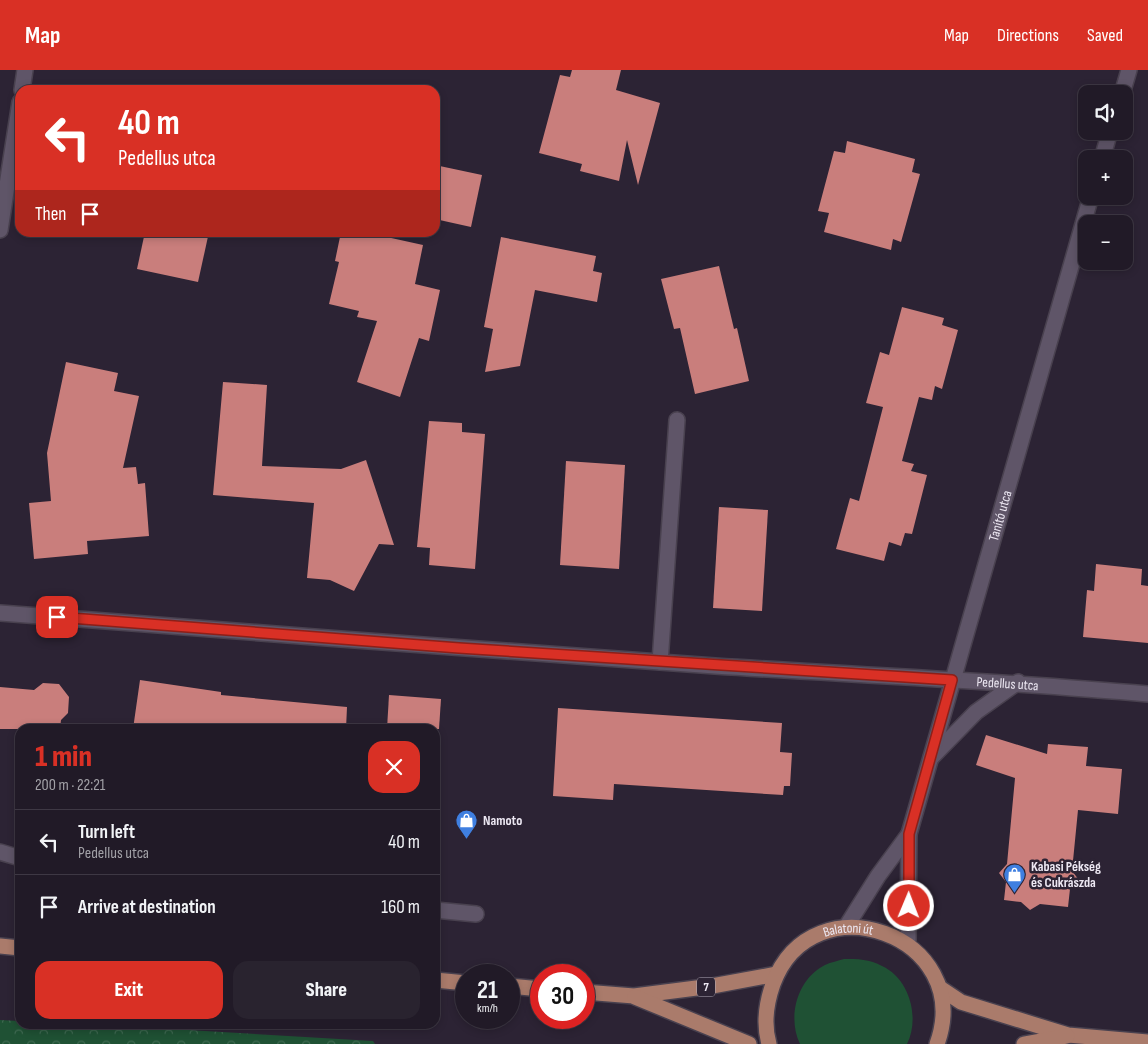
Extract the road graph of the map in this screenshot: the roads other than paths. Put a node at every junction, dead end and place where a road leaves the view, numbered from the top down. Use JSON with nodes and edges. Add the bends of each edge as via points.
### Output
{"nodes":[{"id":1,"x":25,"y":70,"type":"edge"},
{"id":2,"x":1129,"y":70,"type":"edge"},
{"id":3,"x":23,"y":85,"type":"edge"},
{"id":4,"x":1125,"y":85,"type":"edge"},
{"id":5,"x":15,"y":134,"type":"edge"},
{"id":6,"x":1088,"y":205,"type":"edge"},
{"id":7,"x":0,"y":230,"type":"edge"},
{"id":8,"x":678,"y":420,"type":"dead end"},
{"id":9,"x":0,"y":613,"type":"edge"},
{"id":10,"x":660,"y":662,"type":"junction"},
{"id":11,"x":952,"y":680,"type":"junction"},
{"id":12,"x":1018,"y":682,"type":"junction"},
{"id":13,"x":1148,"y":694,"type":"edge"},
{"id":14,"x":930,"y":759,"type":"junction"},
{"id":15,"x":909,"y":834,"type":"junction"},
{"id":16,"x":0,"y":852,"type":"edge"},
{"id":17,"x":15,"y":856,"type":"edge"},
{"id":18,"x":440,"y":910,"type":"edge"},
{"id":19,"x":476,"y":914,"type":"dead end"},
{"id":20,"x":846,"y":927,"type":"junction"},
{"id":21,"x":908,"y":944,"type":"junction"},
{"id":22,"x":0,"y":946,"type":"edge"},
{"id":23,"x":15,"y":948,"type":"edge"},
{"id":24,"x":777,"y":974,"type":"junction"},
{"id":25,"x":440,"y":980,"type":"edge"},
{"id":26,"x":455,"y":982,"type":"edge"},
{"id":27,"x":940,"y":988,"type":"junction"},
{"id":28,"x":595,"y":993,"type":"edge"},
{"id":29,"x":634,"y":996,"type":"junction"},
{"id":30,"x":1068,"y":1036,"type":"junction"},
{"id":31,"x":1148,"y":1042,"type":"edge"},
{"id":32,"x":749,"y":1044,"type":"edge"},
{"id":33,"x":769,"y":1044,"type":"edge"},
{"id":34,"x":937,"y":1044,"type":"edge"},
{"id":35,"x":1024,"y":1044,"type":"edge"}],
"edges":[{"from":1,"to":3,"type":"street"},
{"from":2,"to":4,"type":"street"},
{"from":5,"to":7,"type":"street"},
{"from":6,"to":11,"type":"street","name":"Tanító utca"},
{"from":8,"to":10,"type":"street"},
{"from":9,"to":10,"type":"street","name":"Pedellus utca"},
{"from":10,"to":11,"type":"street","name":"Pedellus utca"},
{"from":11,"to":12,"type":"street","name":"Pedellus utca"},
{"from":11,"to":14,"type":"street","name":"Tanító utca"},
{"from":12,"to":13,"type":"street","name":"Pedellus utca"},
{"from":12,"to":14,"type":"street","via":[[976,712]]},
{"from":14,"to":15,"type":"street","name":"Tanító utca"},
{"from":15,"to":20,"type":"street","name":"Tanító utca"},
{"from":15,"to":21,"type":"street","name":"Tanító utca"},
{"from":16,"to":17,"type":"street"},
{"from":18,"to":19,"type":"street"},
{"from":20,"to":21,"type":"main road","name":"Balatoni út","via":[[869,927]]},
{"from":20,"to":24,"type":"main road","name":"Balatoni út","via":[[818,934],[795,950]]},
{"from":21,"to":27,"type":"main road","name":"Balatoni út","via":[[927,964]]},
{"from":22,"to":23,"type":"main road"},
{"from":24,"to":29,"type":"main road","number":"7"},
{"from":24,"to":33,"type":"main road","name":"Balatoni út","via":[[766,1002],[765,1031]]},
{"from":25,"to":26,"type":"main road"},
{"from":27,"to":30,"type":"main road","name":"Balatoni út","via":[[961,1002]]},
{"from":27,"to":34,"type":"main road","name":"Balatoni út","via":[[943,1026]]},
{"from":28,"to":29,"type":"main road","number":"7"},
{"from":29,"to":32,"type":"main road","number":"7"},
{"from":30,"to":31,"type":"main road","name":"Balatoni út"},
{"from":30,"to":35,"type":"main road","name":"Balatoni út"}]}
